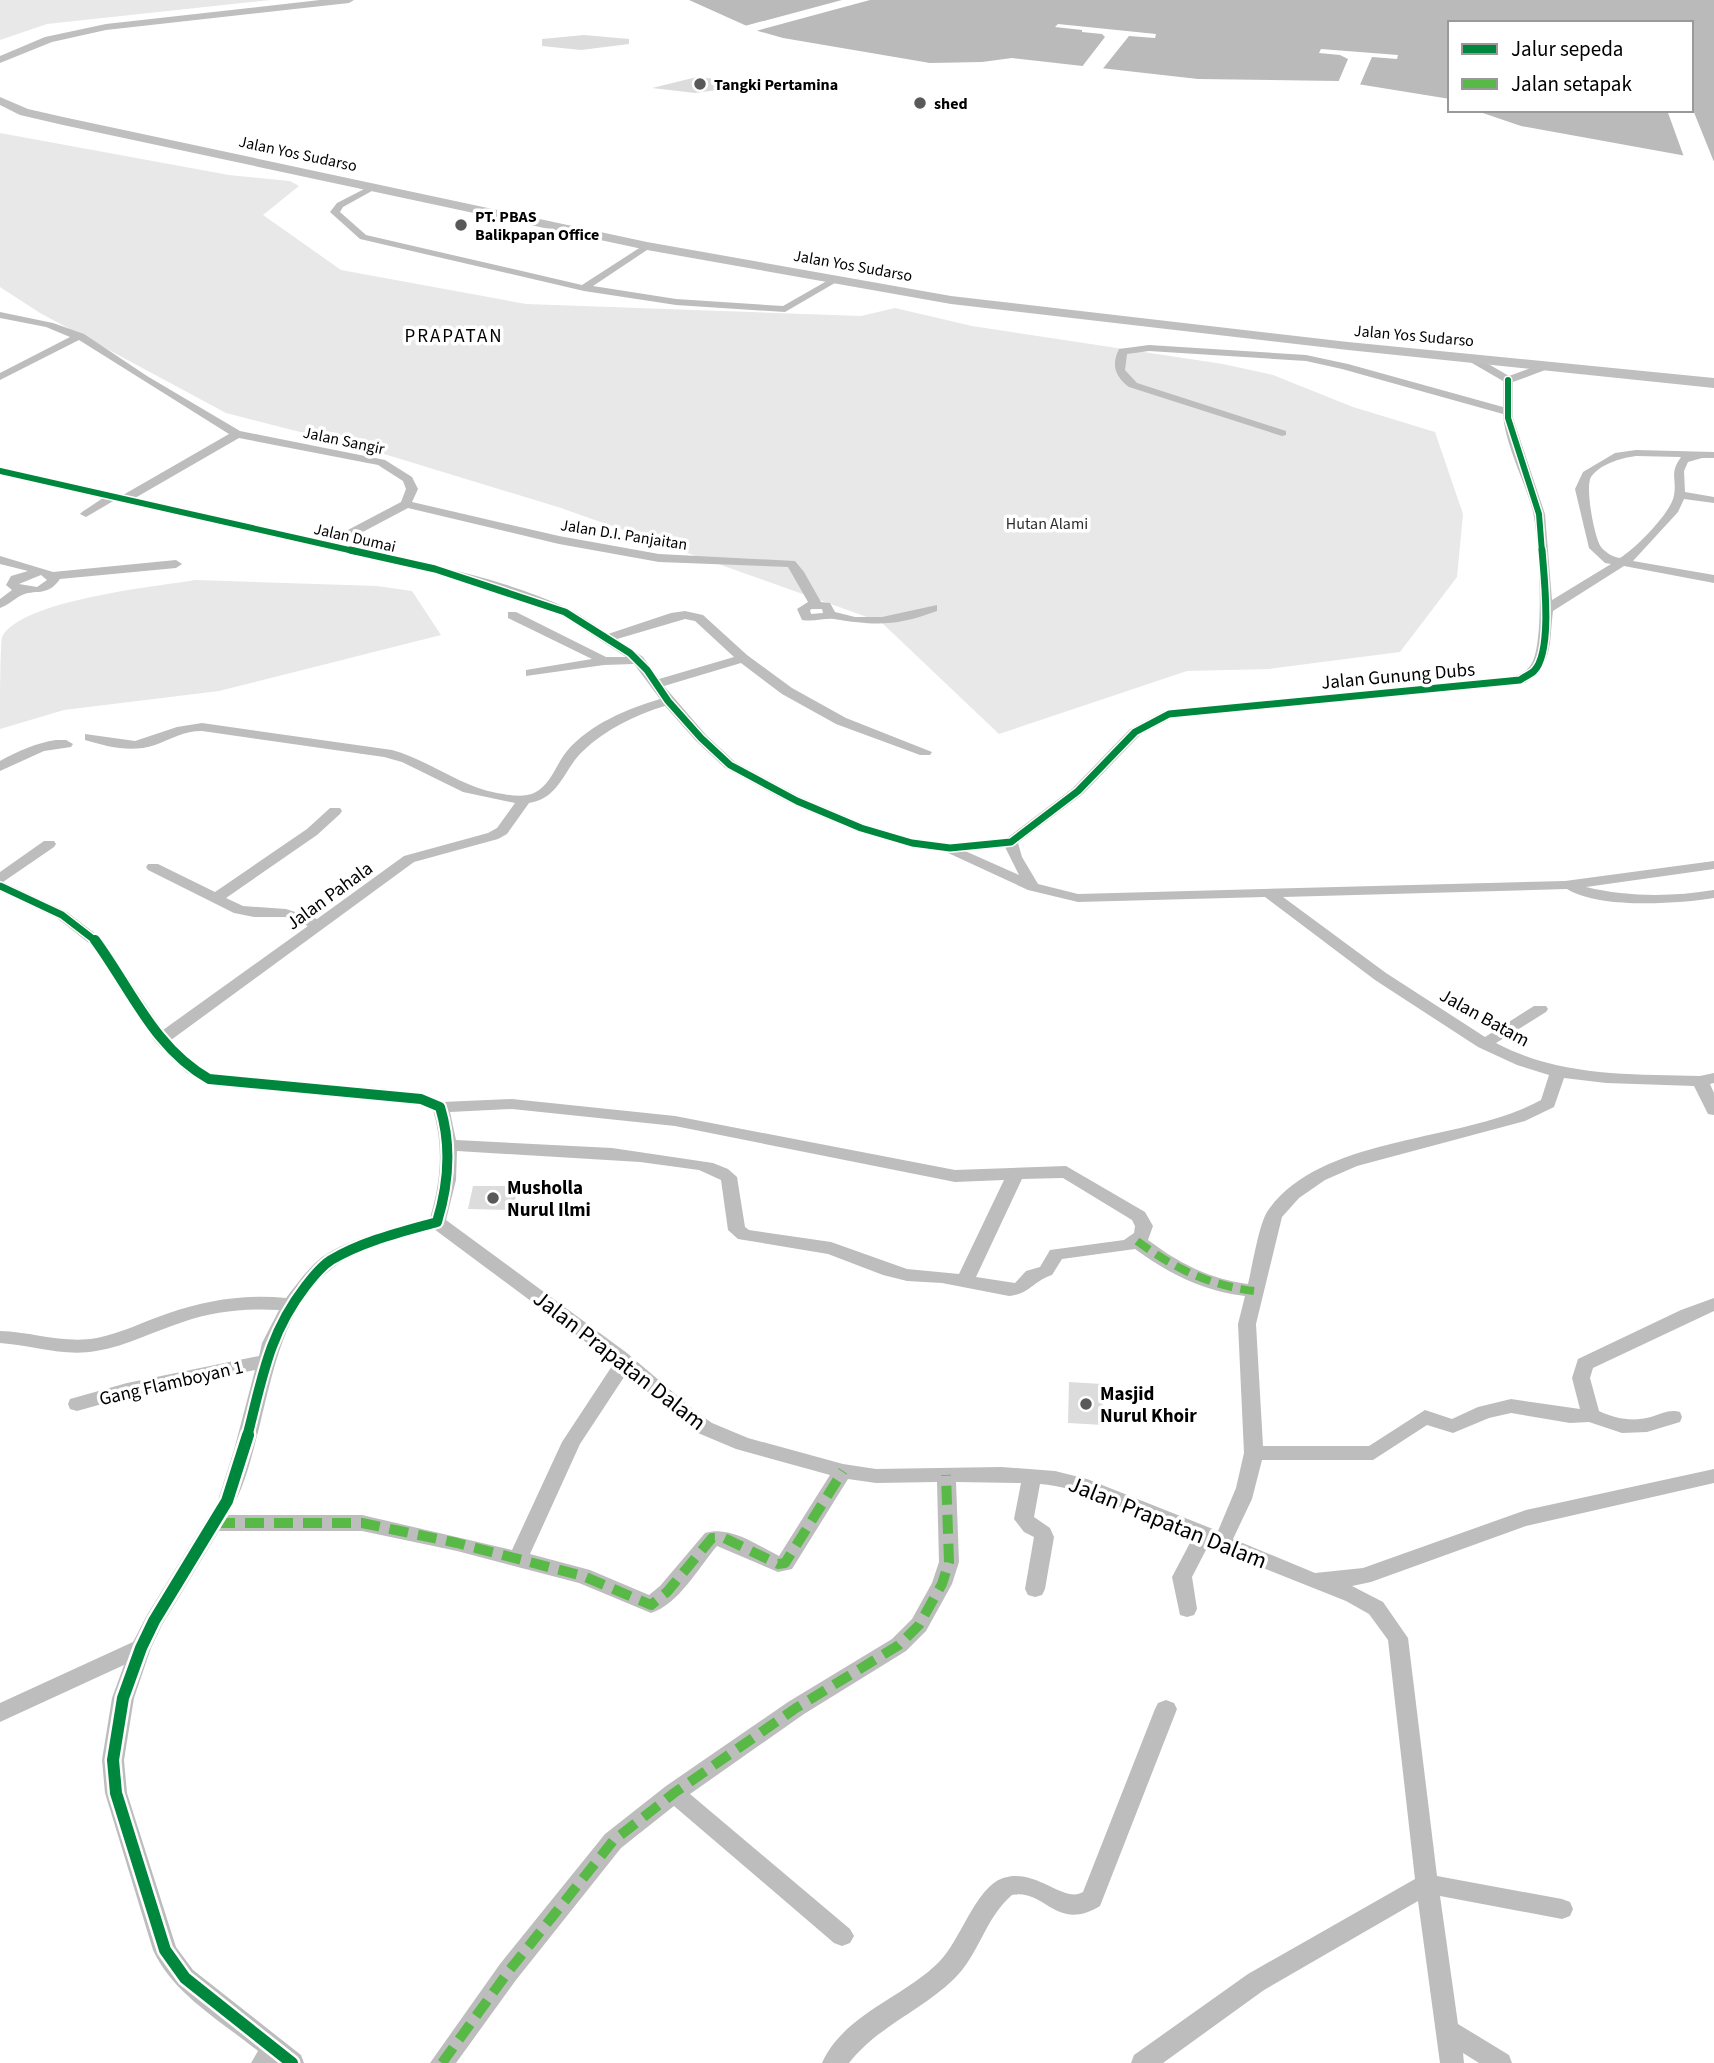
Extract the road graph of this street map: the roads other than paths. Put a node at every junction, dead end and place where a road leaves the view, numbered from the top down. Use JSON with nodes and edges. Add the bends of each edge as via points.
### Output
{"nodes":[{"id":1,"x":349,"y":0,"type":"edge"},
{"id":2,"x":0,"y":60,"type":"edge"},
{"id":3,"x":0,"y":102,"type":"edge"},
{"id":4,"x":375,"y":187,"type":"junction"},
{"id":5,"x":647,"y":246,"type":"junction"},
{"id":6,"x":835,"y":280,"type":"junction"},
{"id":7,"x":584,"y":288,"type":"junction"},
{"id":8,"x":0,"y":315,"type":"edge"},
{"id":9,"x":15,"y":318,"type":"junction"},
{"id":10,"x":0,"y":325,"type":"edge"},
{"id":11,"x":80,"y":337,"type":"junction"},
{"id":12,"x":1348,"y":346,"type":"junction"},
{"id":13,"x":1469,"y":357,"type":"junction"},
{"id":14,"x":1549,"y":365,"type":"junction"},
{"id":15,"x":1344,"y":366,"type":"junction"},
{"id":16,"x":1,"y":376,"type":"edge"},
{"id":17,"x":1508,"y":380,"type":"junction"},
{"id":18,"x":1714,"y":383,"type":"edge"},
{"id":19,"x":1507,"y":412,"type":"junction"},
{"id":20,"x":1282,"y":433,"type":"dead end"},
{"id":21,"x":237,"y":434,"type":"junction"},
{"id":22,"x":1708,"y":454,"type":"edge"},
{"id":23,"x":0,"y":471,"type":"edge"},
{"id":24,"x":1680,"y":495,"type":"junction"},
{"id":25,"x":121,"y":497,"type":"junction"},
{"id":26,"x":1714,"y":500,"type":"edge"},
{"id":27,"x":406,"y":504,"type":"junction"},
{"id":28,"x":86,"y":514,"type":"dead end"},
{"id":29,"x":327,"y":546,"type":"junction"},
{"id":30,"x":0,"y":560,"type":"edge"},
{"id":31,"x":176,"y":564,"type":"dead end"},
{"id":32,"x":1622,"y":564,"type":"junction"},
{"id":33,"x":39,"y":572,"type":"junction"},
{"id":34,"x":52,"y":576,"type":"junction"},
{"id":35,"x":1714,"y":579,"type":"edge"},
{"id":36,"x":21,"y":590,"type":"junction"},
{"id":37,"x":0,"y":604,"type":"edge"},
{"id":38,"x":933,"y":608,"type":"dead end"},
{"id":39,"x":1547,"y":609,"type":"junction"},
{"id":40,"x":512,"y":615,"type":"dead end"},
{"id":41,"x":608,"y":638,"type":"junction"},
{"id":42,"x":743,"y":658,"type":"junction"},
{"id":43,"x":638,"y":660,"type":"junction"},
{"id":44,"x":604,"y":661,"type":"junction"},
{"id":45,"x":531,"y":673,"type":"dead end"},
{"id":46,"x":656,"y":684,"type":"junction"},
{"id":47,"x":668,"y":701,"type":"junction"},
{"id":48,"x":90,"y":737,"type":"dead end"},
{"id":49,"x":66,"y":744,"type":"dead end"},
{"id":50,"x":925,"y":752,"type":"dead end"},
{"id":51,"x":0,"y":767,"type":"edge"},
{"id":52,"x":524,"y":800,"type":"junction"},
{"id":53,"x":335,"y":811,"type":"dead end"},
{"id":54,"x":1011,"y":842,"type":"junction"},
{"id":55,"x":50,"y":844,"type":"dead end"},
{"id":56,"x":950,"y":848,"type":"junction"},
{"id":57,"x":0,"y":860,"type":"edge"},
{"id":58,"x":1714,"y":864,"type":"edge"},
{"id":59,"x":19,"y":867,"type":"junction"},
{"id":60,"x":153,"y":867,"type":"dead end"},
{"id":61,"x":0,"y":879,"type":"edge"},
{"id":62,"x":1565,"y":885,"type":"junction"},
{"id":63,"x":0,"y":886,"type":"edge"},
{"id":64,"x":1033,"y":887,"type":"junction"},
{"id":65,"x":1714,"y":894,"type":"edge"},
{"id":66,"x":1271,"y":895,"type":"junction"},
{"id":67,"x":215,"y":899,"type":"junction"},
{"id":68,"x":321,"y":925,"type":"junction"},
{"id":69,"x":1540,"y":1009,"type":"dead end"},
{"id":70,"x":162,"y":1039,"type":"junction"},
{"id":71,"x":1484,"y":1044,"type":"junction"},
{"id":72,"x":1558,"y":1072,"type":"junction"},
{"id":73,"x":1707,"y":1079,"type":"edge"},
{"id":74,"x":445,"y":1107,"type":"junction"},
{"id":75,"x":1714,"y":1110,"type":"edge"},
{"id":76,"x":449,"y":1145,"type":"junction"},
{"id":77,"x":1016,"y":1174,"type":"junction"},
{"id":78,"x":437,"y":1222,"type":"junction"},
{"id":79,"x":1137,"y":1241,"type":"junction"},
{"id":80,"x":965,"y":1281,"type":"junction"},
{"id":81,"x":1254,"y":1291,"type":"junction"},
{"id":82,"x":1714,"y":1304,"type":"edge"},
{"id":83,"x":291,"y":1305,"type":"junction"},
{"id":84,"x":0,"y":1337,"type":"edge"},
{"id":85,"x":266,"y":1361,"type":"junction"},
{"id":86,"x":624,"y":1362,"type":"junction"},
{"id":87,"x":77,"y":1404,"type":"dead end"},
{"id":88,"x":1591,"y":1415,"type":"junction"},
{"id":89,"x":1673,"y":1417,"type":"dead end"},
{"id":90,"x":1254,"y":1453,"type":"junction"},
{"id":91,"x":843,"y":1471,"type":"junction"},
{"id":92,"x":946,"y":1475,"type":"junction"},
{"id":93,"x":1032,"y":1476,"type":"junction"},
{"id":94,"x":1714,"y":1476,"type":"edge"},
{"id":95,"x":216,"y":1523,"type":"junction"},
{"id":96,"x":1213,"y":1539,"type":"junction"},
{"id":97,"x":517,"y":1560,"type":"junction"},
{"id":98,"x":1291,"y":1572,"type":"junction"},
{"id":99,"x":1035,"y":1589,"type":"dead end"},
{"id":100,"x":1187,"y":1609,"type":"dead end"},
{"id":101,"x":141,"y":1647,"type":"junction"},
{"id":102,"x":1166,"y":1709,"type":"dead end"},
{"id":103,"x":0,"y":1713,"type":"edge"},
{"id":104,"x":674,"y":1793,"type":"junction"},
{"id":105,"x":1427,"y":1884,"type":"junction"},
{"id":106,"x":1562,"y":1909,"type":"dead end"},
{"id":107,"x":842,"y":1936,"type":"dead end"},
{"id":108,"x":1449,"y":2031,"type":"junction"},
{"id":109,"x":277,"y":2058,"type":"edge"},
{"id":110,"x":442,"y":2063,"type":"edge"},
{"id":111,"x":834,"y":2063,"type":"edge"},
{"id":112,"x":1143,"y":2063,"type":"edge"},
{"id":113,"x":1451,"y":2063,"type":"edge"},
{"id":114,"x":1500,"y":2063,"type":"edge"}],
"edges":[{"from":1,"to":2,"type":"main road","via":[[85,31],[49,39]]},
{"from":3,"to":4,"type":"main road","name":"Jalan Yos Sudarso","via":[[24,112]]},
{"from":4,"to":5,"type":"main road","name":"Jalan Yos Sudarso"},
{"from":4,"to":7,"type":"street","via":[[335,212],[363,237]]},
{"from":5,"to":6,"type":"main road","name":"Jalan Yos Sudarso"},
{"from":5,"to":7,"type":"street"},
{"from":6,"to":7,"type":"street","via":[[785,309],[676,302]]},
{"from":6,"to":12,"type":"main road","name":"Jalan Yos Sudarso","via":[[951,300]]},
{"from":8,"to":9,"type":"street","name":"Jalan Sangir"},
{"from":9,"to":10,"type":"street"},
{"from":9,"to":11,"type":"street","name":"Jalan Sangir"},
{"from":11,"to":16,"type":"street"},
{"from":11,"to":21,"type":"street","name":"Jalan Sangir"},
{"from":12,"to":13,"type":"main road","name":"Jalan Yos Sudarso"},
{"from":12,"to":15,"type":"street"},
{"from":13,"to":14,"type":"main road","name":"Jalan Yos Sudarso"},
{"from":13,"to":17,"type":"street"},
{"from":14,"to":17,"type":"street"},
{"from":14,"to":18,"type":"main road","name":"Jalan Yos Sudarso"},
{"from":15,"to":19,"type":"street"},
{"from":15,"to":20,"type":"street","via":[[1285,355],[1149,348],[1124,351],[1119,357],[1118,370],[1133,385]]},
{"from":17,"to":19,"type":"street","name":"Jalan Gunung Dubs"},
{"from":19,"to":39,"type":"street","name":"Jalan Gunung Dubs","via":[[1539,514]]},
{"from":21,"to":25,"type":"street"},
{"from":21,"to":27,"type":"street","name":"Jalan Sangir","via":[[381,463],[408,479],[412,489]]},
{"from":22,"to":24,"type":"street","via":[[1684,460],[1678,471]]},
{"from":22,"to":32,"type":"street","via":[[1615,456],[1587,474],[1581,489],[1595,548]]},
{"from":23,"to":25,"type":"street","name":"Jalan Dumai"},
{"from":24,"to":26,"type":"street"},
{"from":24,"to":32,"type":"street","via":[[1674,510]]},
{"from":25,"to":28,"type":"street"},
{"from":25,"to":29,"type":"street","name":"Jalan Dumai"},
{"from":27,"to":29,"type":"street"},
{"from":27,"to":38,"type":"street","name":"Jalan D.I. Panjaitan","via":[[659,558],[791,564],[816,604],[803,609],[803,614],[817,618],[830,614],[896,620]]},
{"from":29,"to":41,"type":"street","name":"Jalan Dumai","via":[[435,569],[535,600]]},
{"from":30,"to":33,"type":"street"},
{"from":31,"to":34,"type":"street"},
{"from":32,"to":35,"type":"street"},
{"from":32,"to":39,"type":"street"},
{"from":33,"to":34,"type":"street"},
{"from":33,"to":36,"type":"street","via":[[15,579],[12,585]]},
{"from":34,"to":36,"type":"street","via":[[51,584],[42,589]]},
{"from":36,"to":37,"type":"street"},
{"from":39,"to":54,"type":"street","name":"Jalan Gunung Dubs","via":[[1540,661],[1520,680],[1189,711],[1155,720],[1135,732],[1049,816]]},
{"from":40,"to":44,"type":"street"},
{"from":41,"to":42,"type":"street","via":[[671,617],[699,618]]},
{"from":41,"to":43,"type":"street","name":"Jalan Dumai"},
{"from":42,"to":46,"type":"street"},
{"from":42,"to":50,"type":"street","via":[[817,709]]},
{"from":43,"to":44,"type":"street"},
{"from":43,"to":46,"type":"street","name":"Jalan Dumai"},
{"from":44,"to":45,"type":"street"},
{"from":46,"to":47,"type":"street","name":"Jalan Dumai"},
{"from":47,"to":52,"type":"street","via":[[635,711],[594,734],[569,758],[545,793]]},
{"from":47,"to":56,"type":"street","name":"Jalan Dumai","via":[[730,765],[797,801],[861,828]]},
{"from":48,"to":52,"type":"street","via":[[133,745],[178,728],[202,727],[383,752],[411,760],[473,792]]},
{"from":49,"to":51,"type":"street","via":[[31,749]]},
{"from":52,"to":68,"type":"street","name":"Jalan Pahala","via":[[502,831],[410,859]]},
{"from":53,"to":67,"type":"street"},
{"from":54,"to":56,"type":"street"},
{"from":54,"to":64,"type":"street"},
{"from":55,"to":59,"type":"street"},
{"from":56,"to":64,"type":"street"},
{"from":57,"to":59,"type":"street"},
{"from":58,"to":62,"type":"street"},
{"from":59,"to":61,"type":"street"},
{"from":60,"to":67,"type":"street"},
{"from":62,"to":65,"type":"street","via":[[1619,898],[1662,900]]},
{"from":62,"to":66,"type":"street"},
{"from":63,"to":70,"type":"street","via":[[68,916],[82,927]]},
{"from":64,"to":66,"type":"street","via":[[1078,898]]},
{"from":66,"to":71,"type":"street","name":"Jalan Batam","via":[[1393,988]]},
{"from":67,"to":68,"type":"street","via":[[245,912],[286,913]]},
{"from":68,"to":70,"type":"street","name":"Jalan Pahala"},
{"from":69,"to":71,"type":"street"},
{"from":70,"to":74,"type":"street","via":[[209,1079],[387,1094]]},
{"from":71,"to":72,"type":"street","name":"Jalan Batam"},
{"from":72,"to":73,"type":"street","name":"Jalan Batam"},
{"from":72,"to":81,"type":"street","via":[[1548,1103],[1521,1116],[1399,1146],[1311,1181],[1283,1200],[1274,1215]]},
{"from":73,"to":75,"type":"street"},
{"from":74,"to":76,"type":"street"},
{"from":74,"to":77,"type":"street","via":[[512,1104],[675,1121],[955,1176]]},
{"from":76,"to":78,"type":"street","via":[[447,1196]]},
{"from":76,"to":80,"type":"street","via":[[626,1154],[706,1166],[729,1177],[740,1233],[831,1248],[898,1273]]},
{"from":77,"to":79,"type":"street","via":[[1060,1171],[1074,1175],[1139,1216],[1144,1226]]},
{"from":77,"to":80,"type":"street"},
{"from":78,"to":83,"type":"street","via":[[329,1261]]},
{"from":78,"to":86,"type":"street","name":"Jalan Prapatan Dalam"},
{"from":79,"to":80,"type":"street","via":[[1056,1254],[1046,1271],[1032,1275],[1016,1291]]},
{"from":79,"to":81,"type":"street","via":[[1182,1273],[1212,1285]]},
{"from":81,"to":90,"type":"street","via":[[1247,1324]]},
{"from":82,"to":88,"type":"street","via":[[1585,1364],[1581,1378]]},
{"from":83,"to":84,"type":"street","via":[[225,1304],[86,1346]]},
{"from":83,"to":85,"type":"street"},
{"from":85,"to":87,"type":"street","name":"Gang Flamboyan 1"},
{"from":85,"to":95,"type":"street","via":[[244,1450]]},
{"from":86,"to":91,"type":"street","name":"Jalan Prapatan Dalam","via":[[705,1428],[743,1444]]},
{"from":86,"to":97,"type":"street","via":[[572,1443]]},
{"from":88,"to":89,"type":"street","via":[[1622,1426]]},
{"from":88,"to":90,"type":"street","via":[[1511,1406],[1453,1426],[1425,1417],[1373,1453]]},
{"from":90,"to":96,"type":"street","via":[[1245,1498]]},
{"from":91,"to":92,"type":"street","name":"Jalan Prapatan Dalam","via":[[876,1476]]},
{"from":91,"to":97,"type":"street","via":[[785,1563],[778,1564],[724,1538],[712,1538],[651,1605],[583,1576]]},
{"from":92,"to":93,"type":"street","name":"Jalan Prapatan Dalam"},
{"from":92,"to":104,"type":"street","via":[[949,1562],[919,1625],[898,1645]]},
{"from":93,"to":96,"type":"street","name":"Jalan Prapatan Dalam","via":[[1080,1484]]},
{"from":93,"to":99,"type":"street","via":[[1024,1519],[1044,1538]]},
{"from":94,"to":98,"type":"street","via":[[1525,1518],[1364,1576],[1341,1580]]},
{"from":95,"to":97,"type":"street","via":[[362,1523]]},
{"from":95,"to":101,"type":"street"},
{"from":96,"to":98,"type":"street","name":"Jalan Prapatan Dalam"},
{"from":96,"to":100,"type":"street","via":[[1182,1577]]},
{"from":98,"to":105,"type":"street","name":"Jalan Prapatan Dalam","via":[[1376,1608],[1398,1638]]},
{"from":101,"to":103,"type":"street"},
{"from":101,"to":109,"type":"street","via":[[123,1698],[113,1760],[116,1793],[152,1912],[173,1964]]},
{"from":102,"to":111,"type":"street","via":[[1092,1899],[1085,1906],[1074,1907],[1025,1883],[1006,1886],[989,1901],[957,1960],[921,1994],[856,2037]]},
{"from":104,"to":107,"type":"street"},
{"from":104,"to":110,"type":"street","via":[[613,1840]]},
{"from":105,"to":106,"type":"street"},
{"from":105,"to":108,"type":"street","name":"Jalan Prapatan Dalam"},
{"from":105,"to":112,"type":"street","via":[[1256,1982]]},
{"from":108,"to":113,"type":"street","name":"Jalan Prapatan Dalam"},
{"from":108,"to":114,"type":"street"}]}
